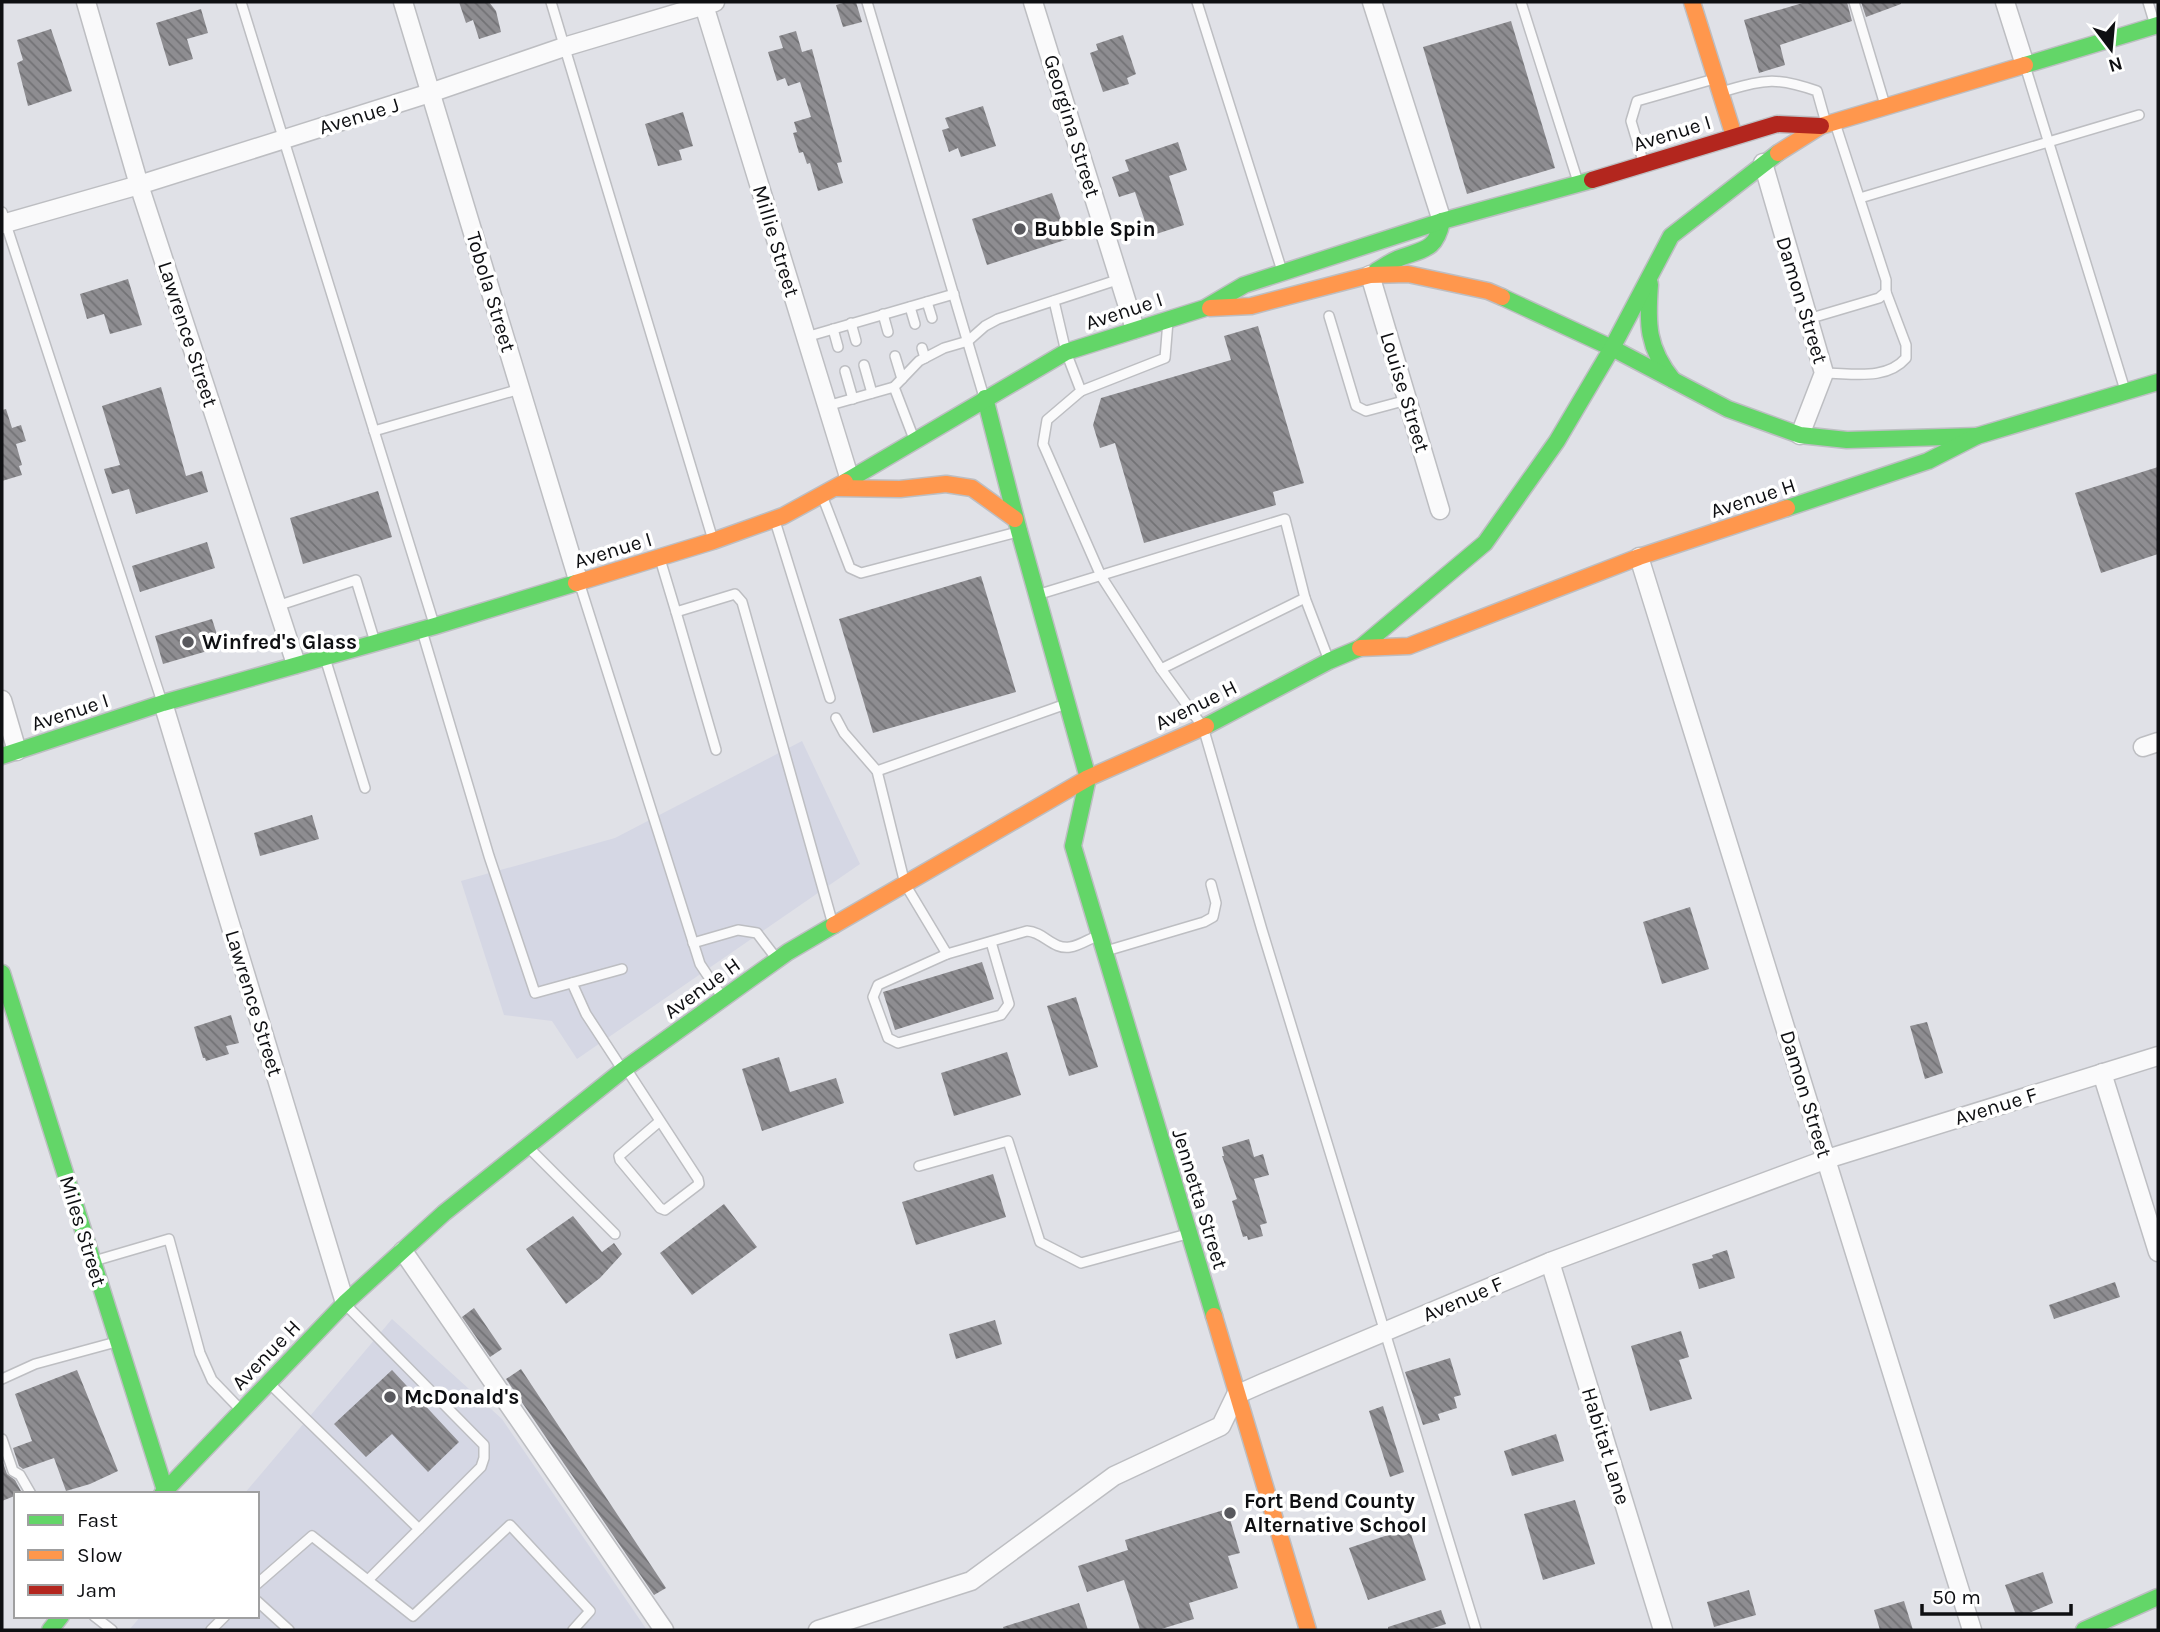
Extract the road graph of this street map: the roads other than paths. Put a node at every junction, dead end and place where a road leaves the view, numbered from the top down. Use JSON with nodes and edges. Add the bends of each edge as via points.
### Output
{"nodes":[{"id":1,"x":86,"y":2,"type":"edge"},
{"id":2,"x":241,"y":2,"type":"edge"},
{"id":3,"x":402,"y":2,"type":"edge"},
{"id":4,"x":551,"y":2,"type":"edge"},
{"id":5,"x":867,"y":2,"type":"edge"},
{"id":6,"x":1033,"y":2,"type":"edge"},
{"id":7,"x":1196,"y":2,"type":"edge"},
{"id":8,"x":1371,"y":2,"type":"edge"},
{"id":9,"x":1521,"y":2,"type":"edge"},
{"id":10,"x":1692,"y":2,"type":"edge"},
{"id":11,"x":1854,"y":2,"type":"edge"},
{"id":12,"x":2005,"y":2,"type":"edge"},
{"id":13,"x":2148,"y":2,"type":"edge"},
{"id":14,"x":707,"y":3,"type":"edge"},
{"id":15,"x":2157,"y":26,"type":"edge"},
{"id":16,"x":564,"y":47,"type":"junction"},
{"id":17,"x":2025,"y":65,"type":"junction"},
{"id":18,"x":1718,"y":85,"type":"junction"},
{"id":19,"x":430,"y":93,"type":"junction"},
{"id":20,"x":1886,"y":107,"type":"junction"},
{"id":21,"x":2139,"y":115,"type":"dead end"},
{"id":22,"x":1827,"y":125,"type":"junction"},
{"id":23,"x":1734,"y":136,"type":"junction"},
{"id":24,"x":284,"y":139,"type":"junction"},
{"id":25,"x":2049,"y":141,"type":"junction"},
{"id":26,"x":1763,"y":163,"type":"junction"},
{"id":27,"x":1644,"y":164,"type":"junction"},
{"id":28,"x":1578,"y":184,"type":"junction"},
{"id":29,"x":139,"y":185,"type":"junction"},
{"id":30,"x":1860,"y":198,"type":"junction"},
{"id":31,"x":3,"y":220,"type":"edge"},
{"id":32,"x":1442,"y":221,"type":"junction"},
{"id":33,"x":1656,"y":266,"type":"junction"},
{"id":34,"x":1282,"y":273,"type":"junction"},
{"id":35,"x":1370,"y":275,"type":"junction"},
{"id":36,"x":1120,"y":279,"type":"junction"},
{"id":37,"x":1886,"y":292,"type":"junction"},
{"id":38,"x":954,"y":294,"type":"junction"},
{"id":39,"x":1054,"y":301,"type":"junction"},
{"id":40,"x":927,"y":302,"type":"junction"},
{"id":41,"x":910,"y":307,"type":"junction"},
{"id":42,"x":1205,"y":308,"type":"junction"},
{"id":43,"x":883,"y":314,"type":"junction"},
{"id":44,"x":1329,"y":316,"type":"dead end"},
{"id":45,"x":932,"y":318,"type":"dead end"},
{"id":46,"x":1808,"y":319,"type":"junction"},
{"id":47,"x":1168,"y":320,"type":"junction"},
{"id":48,"x":851,"y":323,"type":"junction"},
{"id":49,"x":915,"y":324,"type":"dead end"},
{"id":50,"x":833,"y":329,"type":"junction"},
{"id":51,"x":1135,"y":330,"type":"junction"},
{"id":52,"x":888,"y":332,"type":"dead end"},
{"id":53,"x":806,"y":337,"type":"junction"},
{"id":54,"x":856,"y":341,"type":"dead end"},
{"id":55,"x":968,"y":341,"type":"junction"},
{"id":56,"x":838,"y":347,"type":"dead end"},
{"id":57,"x":922,"y":348,"type":"dead end"},
{"id":58,"x":1612,"y":348,"type":"junction"},
{"id":59,"x":1066,"y":352,"type":"junction"},
{"id":60,"x":895,"y":356,"type":"dead end"},
{"id":61,"x":925,"y":358,"type":"junction"},
{"id":62,"x":864,"y":365,"type":"dead end"},
{"id":63,"x":845,"y":371,"type":"dead end"},
{"id":64,"x":1824,"y":373,"type":"junction"},
{"id":65,"x":902,"y":379,"type":"junction"},
{"id":66,"x":1674,"y":380,"type":"junction"},
{"id":67,"x":2158,"y":382,"type":"edge"},
{"id":68,"x":894,"y":387,"type":"junction"},
{"id":69,"x":520,"y":389,"type":"junction"},
{"id":70,"x":1081,"y":391,"type":"junction"},
{"id":71,"x":2126,"y":391,"type":"junction"},
{"id":72,"x":872,"y":393,"type":"junction"},
{"id":73,"x":985,"y":398,"type":"junction"},
{"id":74,"x":853,"y":399,"type":"junction"},
{"id":75,"x":1407,"y":400,"type":"junction"},
{"id":76,"x":827,"y":406,"type":"junction"},
{"id":77,"x":374,"y":431,"type":"junction"},
{"id":78,"x":1800,"y":435,"type":"junction"},
{"id":79,"x":1977,"y":436,"type":"junction"},
{"id":80,"x":915,"y":441,"type":"junction"},
{"id":81,"x":836,"y":488,"type":"junction"},
{"id":82,"x":1440,"y":510,"type":"dead end"},
{"id":83,"x":775,"y":519,"type":"junction"},
{"id":84,"x":1017,"y":525,"type":"junction"},
{"id":85,"x":713,"y":541,"type":"junction"},
{"id":86,"x":1639,"y":557,"type":"junction"},
{"id":87,"x":660,"y":558,"type":"junction"},
{"id":88,"x":1101,"y":576,"type":"junction"},
{"id":89,"x":579,"y":583,"type":"junction"},
{"id":90,"x":1038,"y":595,"type":"junction"},
{"id":91,"x":1305,"y":598,"type":"junction"},
{"id":92,"x":277,"y":606,"type":"junction"},
{"id":93,"x":676,"y":612,"type":"junction"},
{"id":94,"x":428,"y":628,"type":"junction"},
{"id":95,"x":375,"y":642,"type":"junction"},
{"id":96,"x":1360,"y":648,"type":"junction"},
{"id":97,"x":324,"y":656,"type":"junction"},
{"id":98,"x":1329,"y":661,"type":"junction"},
{"id":99,"x":296,"y":664,"type":"junction"},
{"id":100,"x":1161,"y":669,"type":"junction"},
{"id":101,"x":830,"y":698,"type":"dead end"},
{"id":102,"x":2,"y":700,"type":"edge"},
{"id":103,"x":163,"y":703,"type":"junction"},
{"id":104,"x":1068,"y":704,"type":"junction"},
{"id":105,"x":836,"y":719,"type":"dead end"},
{"id":106,"x":1203,"y":727,"type":"junction"},
{"id":107,"x":716,"y":750,"type":"dead end"},
{"id":108,"x":10,"y":754,"type":"edge"},
{"id":109,"x":877,"y":771,"type":"junction"},
{"id":110,"x":1088,"y":778,"type":"junction"},
{"id":111,"x":365,"y":788,"type":"dead end"},
{"id":112,"x":905,"y":884,"type":"junction"},
{"id":113,"x":1211,"y":884,"type":"dead end"},
{"id":114,"x":833,"y":926,"type":"junction"},
{"id":115,"x":1100,"y":935,"type":"junction"},
{"id":116,"x":991,"y":942,"type":"junction"},
{"id":117,"x":693,"y":943,"type":"junction"},
{"id":118,"x":1105,"y":952,"type":"junction"},
{"id":119,"x":947,"y":954,"type":"junction"},
{"id":120,"x":777,"y":960,"type":"junction"},
{"id":121,"x":622,"y":969,"type":"dead end"},
{"id":122,"x":2,"y":973,"type":"edge"},
{"id":123,"x":572,"y":983,"type":"junction"},
{"id":124,"x":723,"y":998,"type":"junction"},
{"id":125,"x":2158,"y":1056,"type":"edge"},
{"id":126,"x":625,"y":1069,"type":"junction"},
{"id":127,"x":2102,"y":1073,"type":"junction"},
{"id":128,"x":660,"y":1121,"type":"junction"},
{"id":129,"x":528,"y":1146,"type":"junction"},
{"id":130,"x":1827,"y":1159,"type":"junction"},
{"id":131,"x":919,"y":1166,"type":"dead end"},
{"id":132,"x":2154,"y":1226,"type":"edge"},
{"id":133,"x":615,"y":1234,"type":"dead end"},
{"id":134,"x":1188,"y":1234,"type":"junction"},
{"id":135,"x":403,"y":1251,"type":"junction"},
{"id":136,"x":2158,"y":1252,"type":"edge"},
{"id":137,"x":93,"y":1262,"type":"junction"},
{"id":138,"x":1550,"y":1262,"type":"junction"},
{"id":139,"x":345,"y":1303,"type":"junction"},
{"id":140,"x":1385,"y":1332,"type":"junction"},
{"id":141,"x":118,"y":1341,"type":"junction"},
{"id":142,"x":2,"y":1379,"type":"edge"},
{"id":143,"x":269,"y":1382,"type":"junction"},
{"id":144,"x":1236,"y":1395,"type":"junction"},
{"id":145,"x":242,"y":1410,"type":"junction"},
{"id":146,"x":2,"y":1440,"type":"edge"},
{"id":147,"x":30,"y":1492,"type":"edge"},
{"id":148,"x":164,"y":1492,"type":"edge"},
{"id":149,"x":165,"y":1492,"type":"edge"},
{"id":150,"x":419,"y":1529,"type":"junction"},
{"id":151,"x":369,"y":1579,"type":"junction"},
{"id":152,"x":259,"y":1582,"type":"edge"},
{"id":153,"x":2158,"y":1597,"type":"edge"},
{"id":154,"x":259,"y":1603,"type":"edge"},
{"id":155,"x":97,"y":1618,"type":"edge"},
{"id":156,"x":112,"y":1630,"type":"edge"},
{"id":157,"x":289,"y":1630,"type":"edge"},
{"id":158,"x":574,"y":1630,"type":"edge"},
{"id":159,"x":664,"y":1630,"type":"edge"},
{"id":160,"x":818,"y":1630,"type":"edge"},
{"id":161,"x":1308,"y":1630,"type":"edge"},
{"id":162,"x":1476,"y":1630,"type":"edge"},
{"id":163,"x":1663,"y":1630,"type":"edge"},
{"id":164,"x":1972,"y":1630,"type":"edge"},
{"id":165,"x":2084,"y":1630,"type":"edge"}],
"edges":[{"from":1,"to":29,"type":"street","name":"Lawrence Street"},
{"from":2,"to":24,"type":"lane"},
{"from":3,"to":19,"type":"street","name":"Tobola Street"},
{"from":4,"to":16,"type":"lane"},
{"from":5,"to":38,"type":"lane"},
{"from":6,"to":36,"type":"street","name":"Georgina Street"},
{"from":7,"to":34,"type":"lane"},
{"from":8,"to":32,"type":"street"},
{"from":9,"to":28,"type":"lane"},
{"from":10,"to":18,"type":"main road"},
{"from":11,"to":20,"type":"lane"},
{"from":12,"to":17,"type":"street"},
{"from":13,"to":15,"type":"lane"},
{"from":14,"to":16,"type":"street","name":"Avenue J"},
{"from":14,"to":53,"type":"street","name":"Millie Street"},
{"from":15,"to":17,"type":"main road","name":"Avenue I"},
{"from":16,"to":19,"type":"street","name":"Avenue J"},
{"from":16,"to":85,"type":"lane"},
{"from":17,"to":20,"type":"main road","name":"Avenue I"},
{"from":17,"to":25,"type":"lane"},
{"from":18,"to":22,"type":"lane","via":[[1787,81],[1817,91]]},
{"from":18,"to":23,"type":"main road"},
{"from":18,"to":27,"type":"lane","via":[[1637,101],[1631,121]]},
{"from":19,"to":24,"type":"street","name":"Avenue J"},
{"from":19,"to":69,"type":"street","name":"Tobola Street"},
{"from":20,"to":22,"type":"main road","name":"Avenue I"},
{"from":21,"to":25,"type":"lane"},
{"from":22,"to":23,"type":"main road","name":"Avenue I","via":[[1777,124]]},
{"from":22,"to":26,"type":"main road","name":"Avenue H"},
{"from":22,"to":30,"type":"lane"},
{"from":23,"to":27,"type":"main road","name":"Avenue I"},
{"from":24,"to":29,"type":"street","name":"Avenue J"},
{"from":24,"to":77,"type":"lane"},
{"from":25,"to":30,"type":"lane"},
{"from":25,"to":71,"type":"lane"},
{"from":26,"to":33,"type":"main road","name":"Avenue H","via":[[1671,236]]},
{"from":26,"to":46,"type":"street","name":"Damon Street"},
{"from":27,"to":28,"type":"main road","name":"Avenue I"},
{"from":28,"to":32,"type":"main road","name":"Avenue I"},
{"from":29,"to":31,"type":"street","name":"Avenue J"},
{"from":29,"to":92,"type":"street","name":"Lawrence Street"},
{"from":30,"to":37,"type":"lane"},
{"from":31,"to":103,"type":"lane"},
{"from":32,"to":34,"type":"main road","name":"Avenue I"},
{"from":32,"to":35,"type":"main road","via":[[1439,236],[1429,248]]},
{"from":33,"to":58,"type":"main road","name":"Avenue H"},
{"from":33,"to":66,"type":"main road","via":[[1647,319],[1659,364]]},
{"from":34,"to":42,"type":"main road","name":"Avenue I","via":[[1244,285]]},
{"from":35,"to":42,"type":"main road","name":"Avenue I","via":[[1251,306]]},
{"from":35,"to":58,"type":"main road","name":"Avenue I","via":[[1408,274],[1488,290]]},
{"from":35,"to":75,"type":"street","name":"Louise Street"},
{"from":36,"to":39,"type":"lane"},
{"from":36,"to":51,"type":"street","name":"Georgina Street"},
{"from":37,"to":46,"type":"lane"},
{"from":37,"to":64,"type":"lane","via":[[1906,345],[1906,358],[1882,374]]},
{"from":38,"to":40,"type":"lane"},
{"from":38,"to":55,"type":"lane"},
{"from":39,"to":55,"type":"lane","via":[[998,318]]},
{"from":39,"to":59,"type":"lane"},
{"from":40,"to":41,"type":"lane"},
{"from":40,"to":45,"type":"lane"},
{"from":41,"to":43,"type":"lane"},
{"from":41,"to":49,"type":"lane"},
{"from":42,"to":47,"type":"main road","name":"Avenue I"},
{"from":43,"to":48,"type":"lane"},
{"from":43,"to":52,"type":"lane"},
{"from":44,"to":75,"type":"lane","via":[[1356,406],[1366,411]]},
{"from":46,"to":64,"type":"street","name":"Damon Street"},
{"from":47,"to":51,"type":"main road","name":"Avenue I"},
{"from":47,"to":70,"type":"lane","via":[[1165,358]]},
{"from":48,"to":50,"type":"lane"},
{"from":48,"to":54,"type":"lane"},
{"from":50,"to":53,"type":"lane"},
{"from":50,"to":56,"type":"lane"},
{"from":51,"to":59,"type":"main road","name":"Avenue I"},
{"from":53,"to":76,"type":"street","name":"Millie Street"},
{"from":55,"to":61,"type":"lane","via":[[941,346]]},
{"from":55,"to":73,"type":"lane"},
{"from":57,"to":61,"type":"lane"},
{"from":58,"to":66,"type":"main road","name":"Avenue I"},
{"from":58,"to":96,"type":"main road","name":"Avenue H","via":[[1557,441],[1485,543]]},
{"from":59,"to":70,"type":"lane"},
{"from":59,"to":73,"type":"main road","name":"Avenue I"},
{"from":60,"to":65,"type":"lane"},
{"from":61,"to":65,"type":"lane"},
{"from":62,"to":72,"type":"lane"},
{"from":63,"to":74,"type":"lane"},
{"from":64,"to":78,"type":"street","name":"Damon Street"},
{"from":65,"to":68,"type":"lane"},
{"from":66,"to":78,"type":"main road","name":"Avenue I","via":[[1728,409]]},
{"from":67,"to":71,"type":"main road","name":"Avenue H"},
{"from":68,"to":72,"type":"lane"},
{"from":68,"to":80,"type":"lane"},
{"from":69,"to":77,"type":"lane"},
{"from":69,"to":89,"type":"street","name":"Tobola Street"},
{"from":70,"to":88,"type":"lane","via":[[1047,420],[1044,444]]},
{"from":71,"to":79,"type":"main road","name":"Avenue H"},
{"from":72,"to":74,"type":"lane"},
{"from":73,"to":80,"type":"main road","name":"Avenue I"},
{"from":73,"to":84,"type":"main road"},
{"from":74,"to":76,"type":"lane"},
{"from":75,"to":82,"type":"street","name":"Louise Street"},
{"from":76,"to":81,"type":"street","name":"Millie Street"},
{"from":77,"to":94,"type":"lane"},
{"from":78,"to":79,"type":"main road","name":"Avenue I","via":[[1847,440]]},
{"from":79,"to":86,"type":"main road","name":"Avenue H","via":[[1928,461]]},
{"from":80,"to":81,"type":"main road","name":"Avenue I"},
{"from":81,"to":83,"type":"main road","name":"Avenue I"},
{"from":81,"to":84,"type":"main road","via":[[946,484],[972,488]]},
{"from":81,"to":84,"type":"lane","via":[[850,568],[860,573]]},
{"from":83,"to":85,"type":"main road","name":"Avenue I"},
{"from":83,"to":101,"type":"lane"},
{"from":84,"to":90,"type":"main road"},
{"from":85,"to":87,"type":"main road","name":"Avenue I"},
{"from":86,"to":96,"type":"main road","name":"Avenue H","via":[[1409,646]]},
{"from":86,"to":130,"type":"street","name":"Damon Street"},
{"from":87,"to":89,"type":"main road","name":"Avenue I"},
{"from":87,"to":93,"type":"lane"},
{"from":88,"to":90,"type":"lane"},
{"from":88,"to":91,"type":"lane","via":[[1285,519]]},
{"from":88,"to":100,"type":"lane"},
{"from":89,"to":94,"type":"main road","name":"Avenue I"},
{"from":89,"to":117,"type":"lane"},
{"from":90,"to":104,"type":"main road"},
{"from":91,"to":98,"type":"lane"},
{"from":91,"to":100,"type":"lane"},
{"from":92,"to":95,"type":"lane","via":[[356,580]]},
{"from":92,"to":99,"type":"street","name":"Lawrence Street"},
{"from":93,"to":107,"type":"lane"},
{"from":93,"to":114,"type":"lane","via":[[735,594],[742,602]]},
{"from":94,"to":95,"type":"main road","name":"Avenue I"},
{"from":94,"to":123,"type":"lane","via":[[489,856],[535,993]]},
{"from":95,"to":97,"type":"main road","name":"Avenue I"},
{"from":96,"to":98,"type":"main road","name":"Avenue H"},
{"from":97,"to":99,"type":"main road","name":"Avenue I"},
{"from":97,"to":111,"type":"lane"},
{"from":98,"to":106,"type":"main road","name":"Avenue H"},
{"from":99,"to":103,"type":"main road","name":"Avenue I"},
{"from":100,"to":106,"type":"lane"},
{"from":102,"to":108,"type":"street"},
{"from":103,"to":108,"type":"main road","name":"Avenue I"},
{"from":103,"to":139,"type":"street","name":"Lawrence Street"},
{"from":104,"to":109,"type":"lane"},
{"from":104,"to":110,"type":"main road"},
{"from":105,"to":109,"type":"lane"},
{"from":106,"to":110,"type":"main road","name":"Avenue H"},
{"from":106,"to":140,"type":"lane"},
{"from":109,"to":112,"type":"lane"},
{"from":110,"to":112,"type":"main road","name":"Avenue H"},
{"from":110,"to":115,"type":"main road","name":"Jennetta Street","via":[[1073,846]]},
{"from":112,"to":114,"type":"main road","name":"Avenue H"},
{"from":112,"to":119,"type":"lane"},
{"from":113,"to":118,"type":"lane","via":[[1216,903],[1213,917]]},
{"from":114,"to":120,"type":"main road","name":"Avenue H"},
{"from":115,"to":116,"type":"lane","via":[[1070,947],[1057,946],[1037,932],[1027,931]]},
{"from":115,"to":118,"type":"main road","name":"Jennetta Street"},
{"from":116,"to":119,"type":"lane"},
{"from":116,"to":119,"type":"lane","via":[[1009,1004],[1001,1015],[898,1043],[888,1038],[873,997],[878,985]]},
{"from":117,"to":120,"type":"lane","via":[[738,930],[757,933]]},
{"from":117,"to":124,"type":"lane","via":[[700,964]]},
{"from":118,"to":134,"type":"main road","name":"Jennetta Street"},
{"from":120,"to":124,"type":"main road","name":"Avenue H"},
{"from":121,"to":123,"type":"lane"},
{"from":122,"to":137,"type":"main road","name":"Miles Street"},
{"from":123,"to":126,"type":"lane","via":[[586,1014]]},
{"from":124,"to":126,"type":"main road","name":"Avenue H"},
{"from":125,"to":127,"type":"street","name":"Avenue F"},
{"from":126,"to":128,"type":"lane"},
{"from":126,"to":129,"type":"main road","name":"Avenue H"},
{"from":127,"to":130,"type":"street","name":"Avenue F"},
{"from":127,"to":132,"type":"street"},
{"from":128,"to":128,"type":"lane","via":[[699,1184],[665,1210],[619,1156]]},
{"from":129,"to":133,"type":"lane"},
{"from":129,"to":135,"type":"main road","name":"Avenue H"},
{"from":130,"to":138,"type":"street","name":"Avenue F"},
{"from":130,"to":164,"type":"street","name":"Damon Street"},
{"from":131,"to":134,"type":"lane","via":[[1008,1141],[1040,1242],[1081,1263]]},
{"from":132,"to":136,"type":"street"},
{"from":134,"to":144,"type":"main road","name":"Jennetta Street"},
{"from":135,"to":139,"type":"main road","name":"Avenue H"},
{"from":135,"to":159,"type":"street"},
{"from":137,"to":141,"type":"main road","name":"Miles Street"},
{"from":137,"to":145,"type":"lane","via":[[169,1239],[200,1353],[212,1380]]},
{"from":138,"to":140,"type":"street","name":"Avenue F"},
{"from":138,"to":163,"type":"street","name":"Habitat Lane"},
{"from":139,"to":143,"type":"main road","name":"Avenue H"},
{"from":139,"to":150,"type":"lane","via":[[484,1445],[481,1466]]},
{"from":140,"to":144,"type":"street","name":"Avenue F"},
{"from":140,"to":162,"type":"lane"},
{"from":141,"to":142,"type":"lane","via":[[35,1364]]},
{"from":141,"to":148,"type":"main road","name":"Miles Street"},
{"from":143,"to":145,"type":"main road","name":"Avenue H"},
{"from":143,"to":150,"type":"lane"},
{"from":144,"to":160,"type":"street","via":[[1221,1426],[1114,1476],[971,1581]]},
{"from":144,"to":161,"type":"main road","name":"Jennetta Street"},
{"from":145,"to":149,"type":"main road","name":"Avenue H"},
{"from":146,"to":147,"type":"lane","via":[[13,1471]]},
{"from":150,"to":151,"type":"lane"},
{"from":151,"to":152,"type":"lane","via":[[312,1536]]},
{"from":151,"to":158,"type":"lane","via":[[412,1616],[510,1525],[590,1611]]},
{"from":153,"to":165,"type":"main road"},
{"from":154,"to":157,"type":"lane"},
{"from":155,"to":156,"type":"lane"}]}
